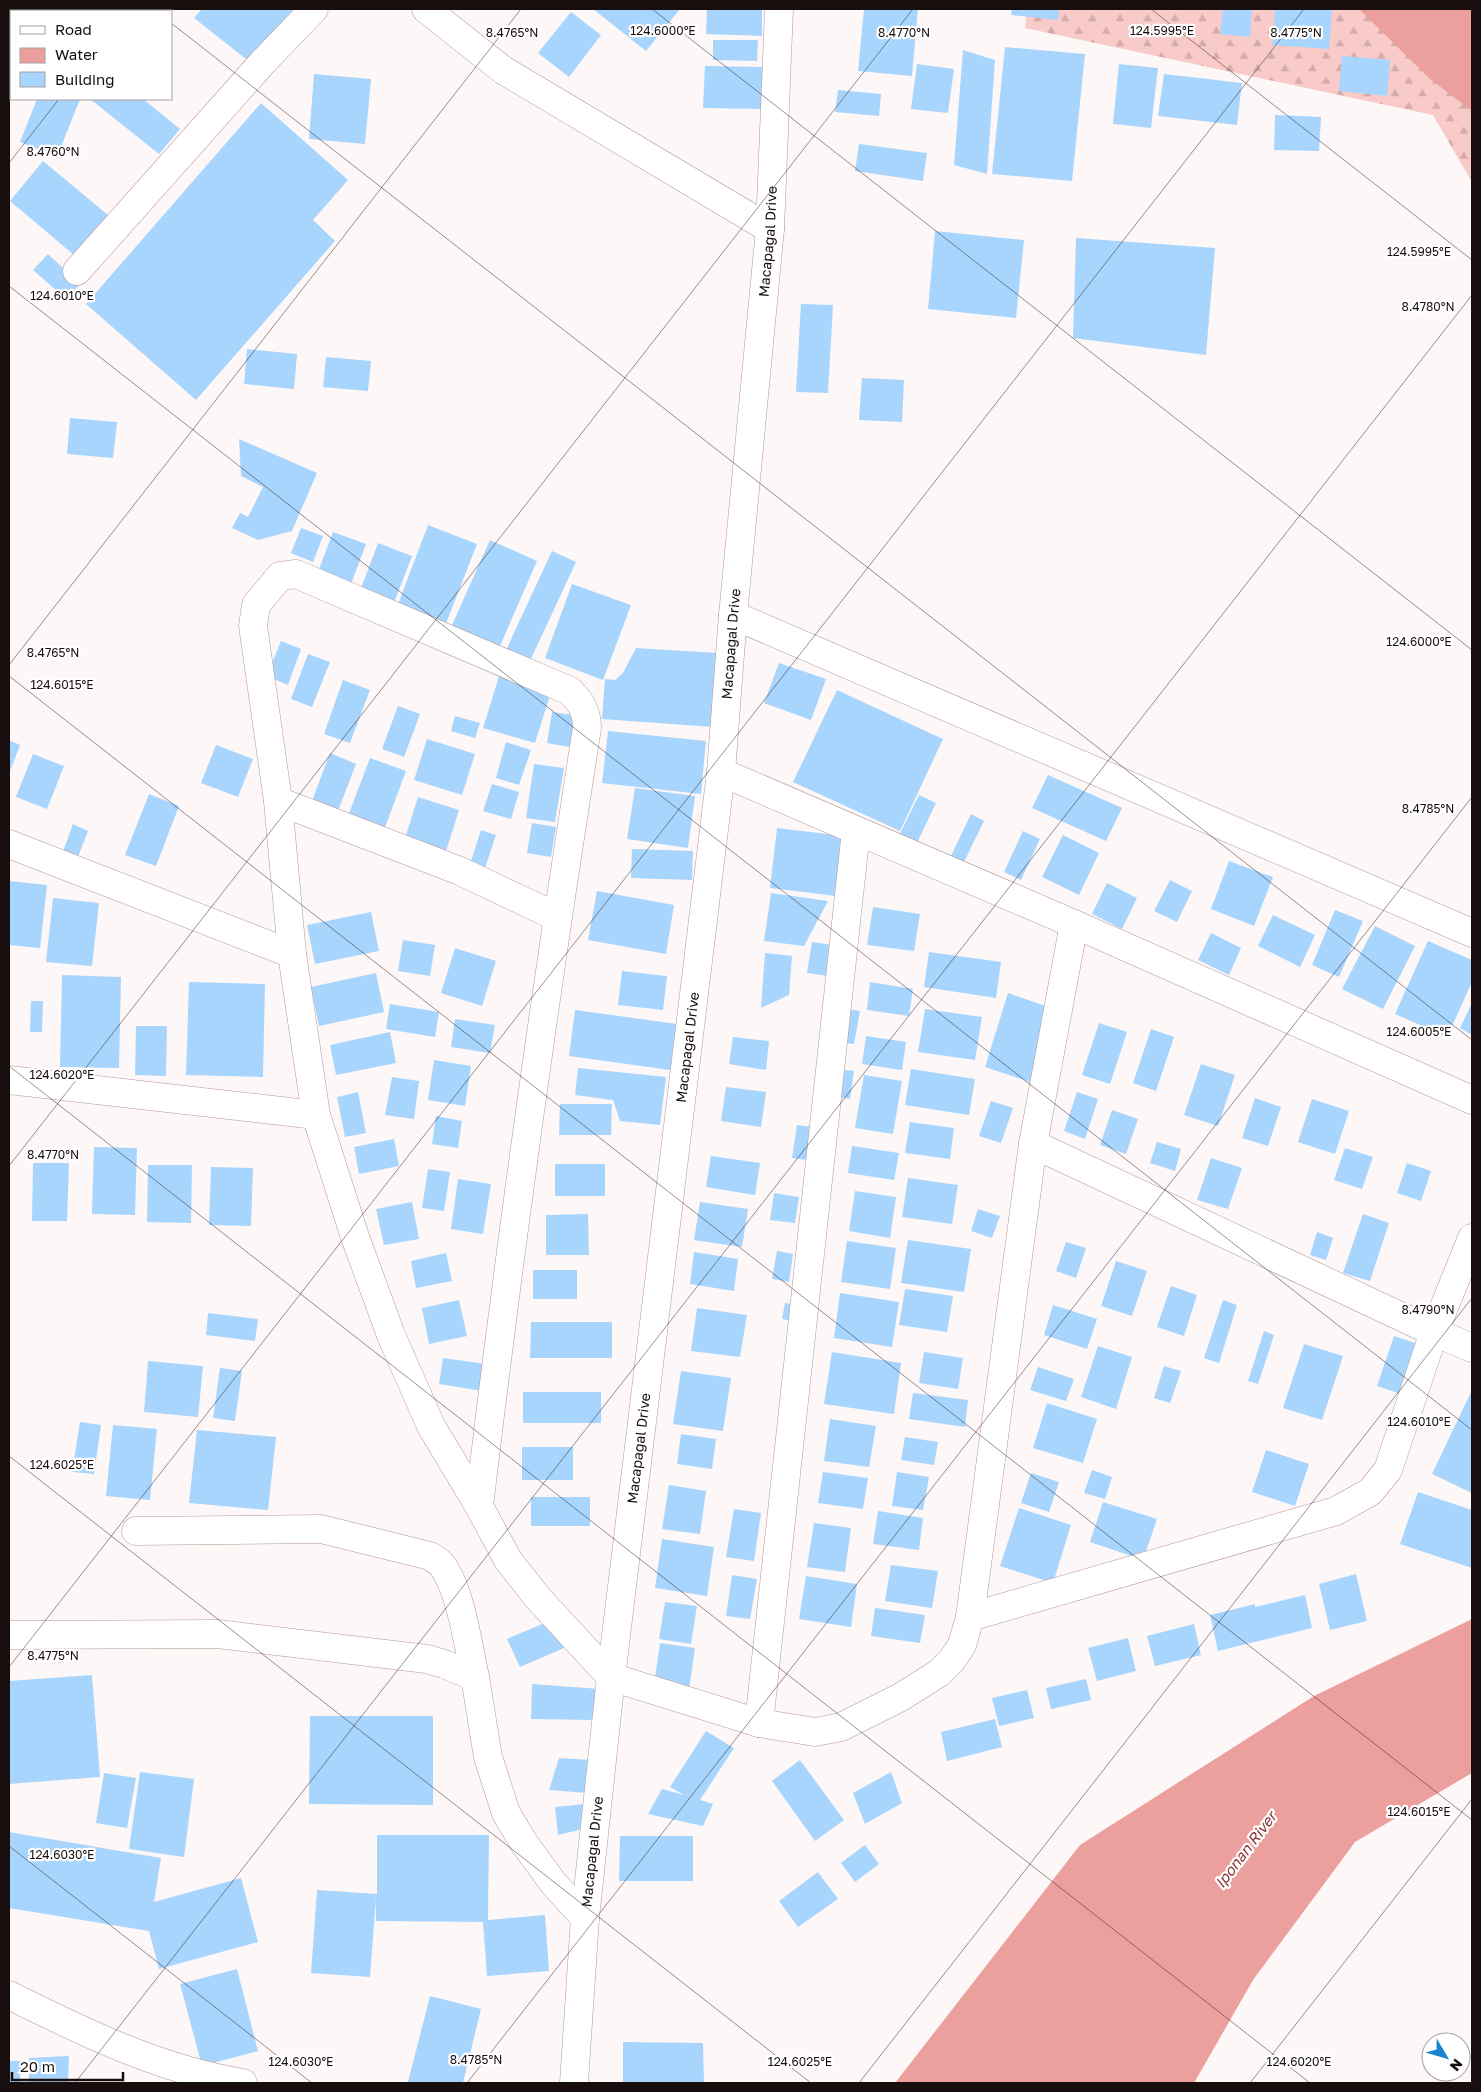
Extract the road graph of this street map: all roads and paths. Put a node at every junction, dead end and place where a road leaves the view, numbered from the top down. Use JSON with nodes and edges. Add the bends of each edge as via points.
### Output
{"nodes":[{"id":1,"x":314,"y":9,"type":"edge"},
{"id":2,"x":426,"y":9,"type":"edge"},
{"id":3,"x":778,"y":9,"type":"edge"},
{"id":4,"x":770,"y":229,"type":"junction"},
{"id":5,"x":78,"y":271,"type":"dead end"},
{"id":6,"x":733,"y":616,"type":"junction"},
{"id":7,"x":721,"y":772,"type":"junction"},
{"id":8,"x":278,"y":801,"type":"junction"},
{"id":9,"x":856,"y":832,"type":"junction"},
{"id":10,"x":9,"y":844,"type":"edge"},
{"id":11,"x":557,"y":917,"type":"junction"},
{"id":12,"x":1074,"y":924,"type":"junction"},
{"id":13,"x":1472,"y":933,"type":"edge"},
{"id":14,"x":292,"y":954,"type":"junction"},
{"id":15,"x":9,"y":1080,"type":"edge"},
{"id":16,"x":1472,"y":1100,"type":"edge"},
{"id":17,"x":316,"y":1115,"type":"junction"},
{"id":18,"x":1033,"y":1144,"type":"junction"},
{"id":19,"x":1472,"y":1238,"type":"edge"},
{"id":20,"x":1434,"y":1332,"type":"junction"},
{"id":21,"x":1472,"y":1348,"type":"edge"},
{"id":22,"x":479,"y":1506,"type":"junction"},
{"id":23,"x":136,"y":1531,"type":"dead end"},
{"id":24,"x":970,"y":1616,"type":"junction"},
{"id":25,"x":9,"y":1634,"type":"edge"},
{"id":26,"x":475,"y":1677,"type":"junction"},
{"id":27,"x":612,"y":1677,"type":"junction"},
{"id":28,"x":760,"y":1723,"type":"junction"},
{"id":29,"x":584,"y":1918,"type":"junction"},
{"id":30,"x":9,"y":1995,"type":"edge"},
{"id":31,"x":243,"y":2083,"type":"edge"},
{"id":32,"x":574,"y":2083,"type":"edge"}],
"edges":[{"from":1,"to":5,"type":"street"},
{"from":2,"to":4,"type":"street","via":[[503,70]]},
{"from":3,"to":4,"type":"street","name":"Macapagal Drive"},
{"from":4,"to":6,"type":"street","name":"Macapagal Drive"},
{"from":6,"to":7,"type":"street","name":"Macapagal Drive"},
{"from":6,"to":13,"type":"street"},
{"from":7,"to":9,"type":"street"},
{"from":7,"to":27,"type":"street","name":"Macapagal Drive"},
{"from":8,"to":11,"type":"street","via":[[460,871]]},
{"from":8,"to":11,"type":"street","via":[[253,626],[256,605],[267,590],[280,576],[296,574],[570,691],[580,702],[587,717],[587,728]]},
{"from":8,"to":14,"type":"street"},
{"from":9,"to":12,"type":"street"},
{"from":9,"to":28,"type":"street"},
{"from":10,"to":14,"type":"street"},
{"from":11,"to":22,"type":"street","via":[[500,1327]]},
{"from":12,"to":16,"type":"street"},
{"from":12,"to":18,"type":"street"},
{"from":14,"to":17,"type":"street"},
{"from":15,"to":17,"type":"street"},
{"from":17,"to":22,"type":"street","via":[[391,1334],[431,1426]]},
{"from":18,"to":20,"type":"street"},
{"from":18,"to":24,"type":"street"},
{"from":19,"to":20,"type":"street"},
{"from":20,"to":21,"type":"street"},
{"from":20,"to":24,"type":"street","via":[[1388,1470],[1370,1492],[1336,1512]]},
{"from":22,"to":27,"type":"street","via":[[508,1560],[531,1590]]},
{"from":23,"to":26,"type":"street","via":[[321,1528],[430,1556],[441,1564],[458,1602]]},
{"from":24,"to":28,"type":"street","via":[[962,1645],[952,1660],[939,1673],[902,1697],[841,1727],[814,1732]]},
{"from":25,"to":26,"type":"street","via":[[218,1634],[427,1659]]},
{"from":26,"to":29,"type":"street","via":[[488,1757],[506,1813],[554,1884]]},
{"from":27,"to":28,"type":"street"},
{"from":27,"to":29,"type":"street","name":"Macapagal Drive"},
{"from":29,"to":32,"type":"street","name":"Macapagal Drive"},
{"from":30,"to":31,"type":"street","via":[[86,2033],[138,2053],[212,2077]]}]}
